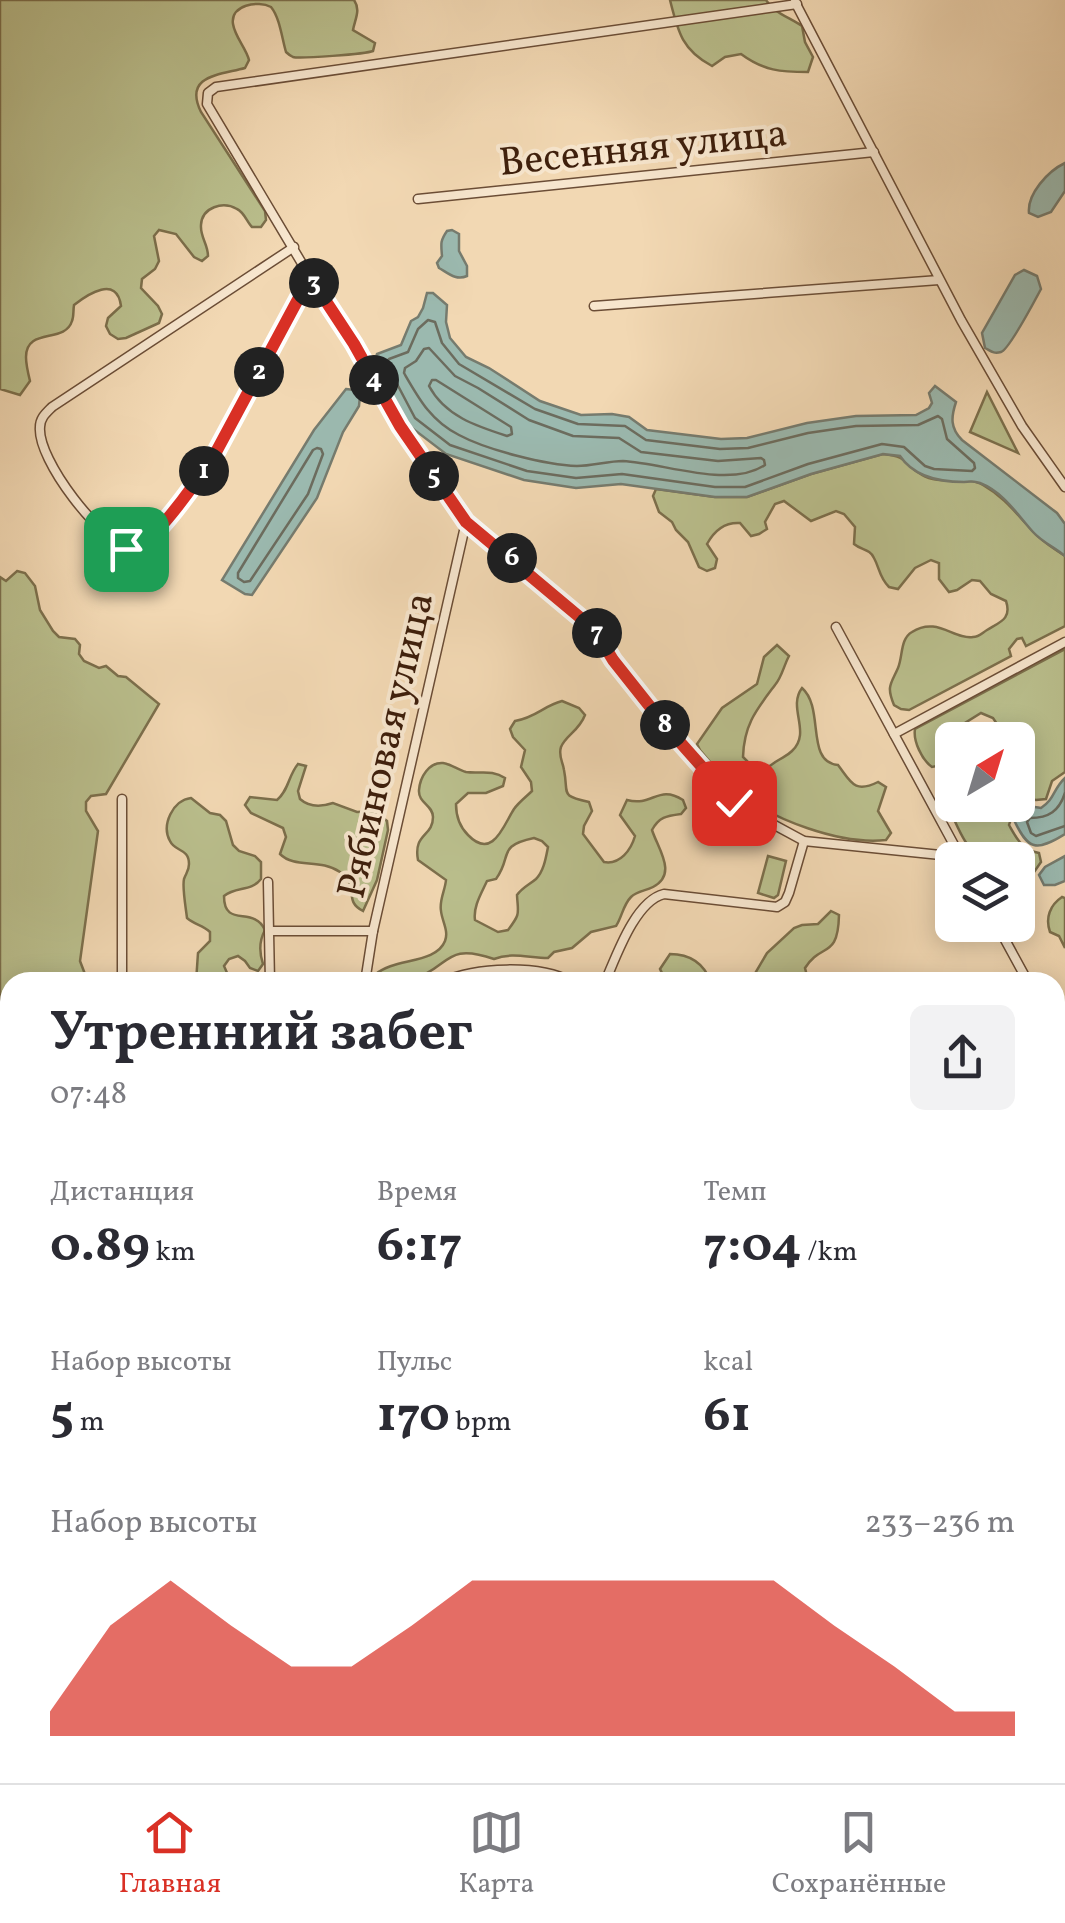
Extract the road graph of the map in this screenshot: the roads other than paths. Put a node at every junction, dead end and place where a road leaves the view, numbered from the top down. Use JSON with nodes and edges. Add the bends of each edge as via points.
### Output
{"nodes":[{"id":1,"x":796,"y":2,"type":"edge"},
{"id":2,"x":874,"y":152,"type":"junction"},
{"id":3,"x":418,"y":199,"type":"dead end"},
{"id":4,"x":294,"y":247,"type":"junction"},
{"id":5,"x":310,"y":277,"type":"junction"},
{"id":6,"x":939,"y":280,"type":"junction"},
{"id":7,"x":594,"y":306,"type":"dead end"},
{"id":8,"x":1065,"y":486,"type":"edge"},
{"id":9,"x":466,"y":522,"type":"junction"},
{"id":10,"x":836,"y":627,"type":"dead end"},
{"id":11,"x":1065,"y":642,"type":"edge"},
{"id":12,"x":894,"y":734,"type":"junction"},
{"id":13,"x":122,"y":799,"type":"dead end"},
{"id":14,"x":804,"y":841,"type":"junction"},
{"id":15,"x":952,"y":842,"type":"edge"},
{"id":16,"x":935,"y":855,"type":"edge"},
{"id":17,"x":268,"y":882,"type":"dead end"},
{"id":18,"x":269,"y":931,"type":"junction"},
{"id":19,"x":373,"y":931,"type":"junction"},
{"id":20,"x":1006,"y":942,"type":"edge"},
{"id":21,"x":122,"y":972,"type":"edge"},
{"id":22,"x":270,"y":972,"type":"edge"},
{"id":23,"x":367,"y":972,"type":"edge"},
{"id":24,"x":474,"y":972,"type":"edge"},
{"id":25,"x":528,"y":972,"type":"edge"},
{"id":26,"x":609,"y":972,"type":"edge"},
{"id":27,"x":1023,"y":972,"type":"edge"}],
"edges":[{"from":1,"to":2,"type":"street"},
{"from":1,"to":4,"type":"street","via":[[216,87],[207,104]]},
{"from":2,"to":3,"type":"street","name":"Весенняя улица"},
{"from":2,"to":6,"type":"street"},
{"from":4,"to":5,"type":"street"},
{"from":4,"to":5,"type":"street","via":[[41,420],[42,441],[71,496],[119,546],[143,545],[199,478]]},
{"from":5,"to":9,"type":"street"},
{"from":6,"to":7,"type":"street"},
{"from":6,"to":8,"type":"street","via":[[1022,426]]},
{"from":9,"to":14,"type":"street","via":[[595,630],[663,723],[734,803]]},
{"from":9,"to":19,"type":"street","name":"Рябиновая улица"},
{"from":10,"to":12,"type":"street"},
{"from":11,"to":12,"type":"street"},
{"from":12,"to":15,"type":"street"},
{"from":13,"to":21,"type":"street"},
{"from":14,"to":16,"type":"street"},
{"from":14,"to":26,"type":"street","via":[[785,902],[776,907],[655,897]]},
{"from":17,"to":18,"type":"street"},
{"from":18,"to":19,"type":"street"},
{"from":18,"to":22,"type":"street"},
{"from":19,"to":23,"type":"street","name":"Рябиновая улица"},
{"from":20,"to":27,"type":"street"},
{"from":24,"to":25,"type":"street"}]}
